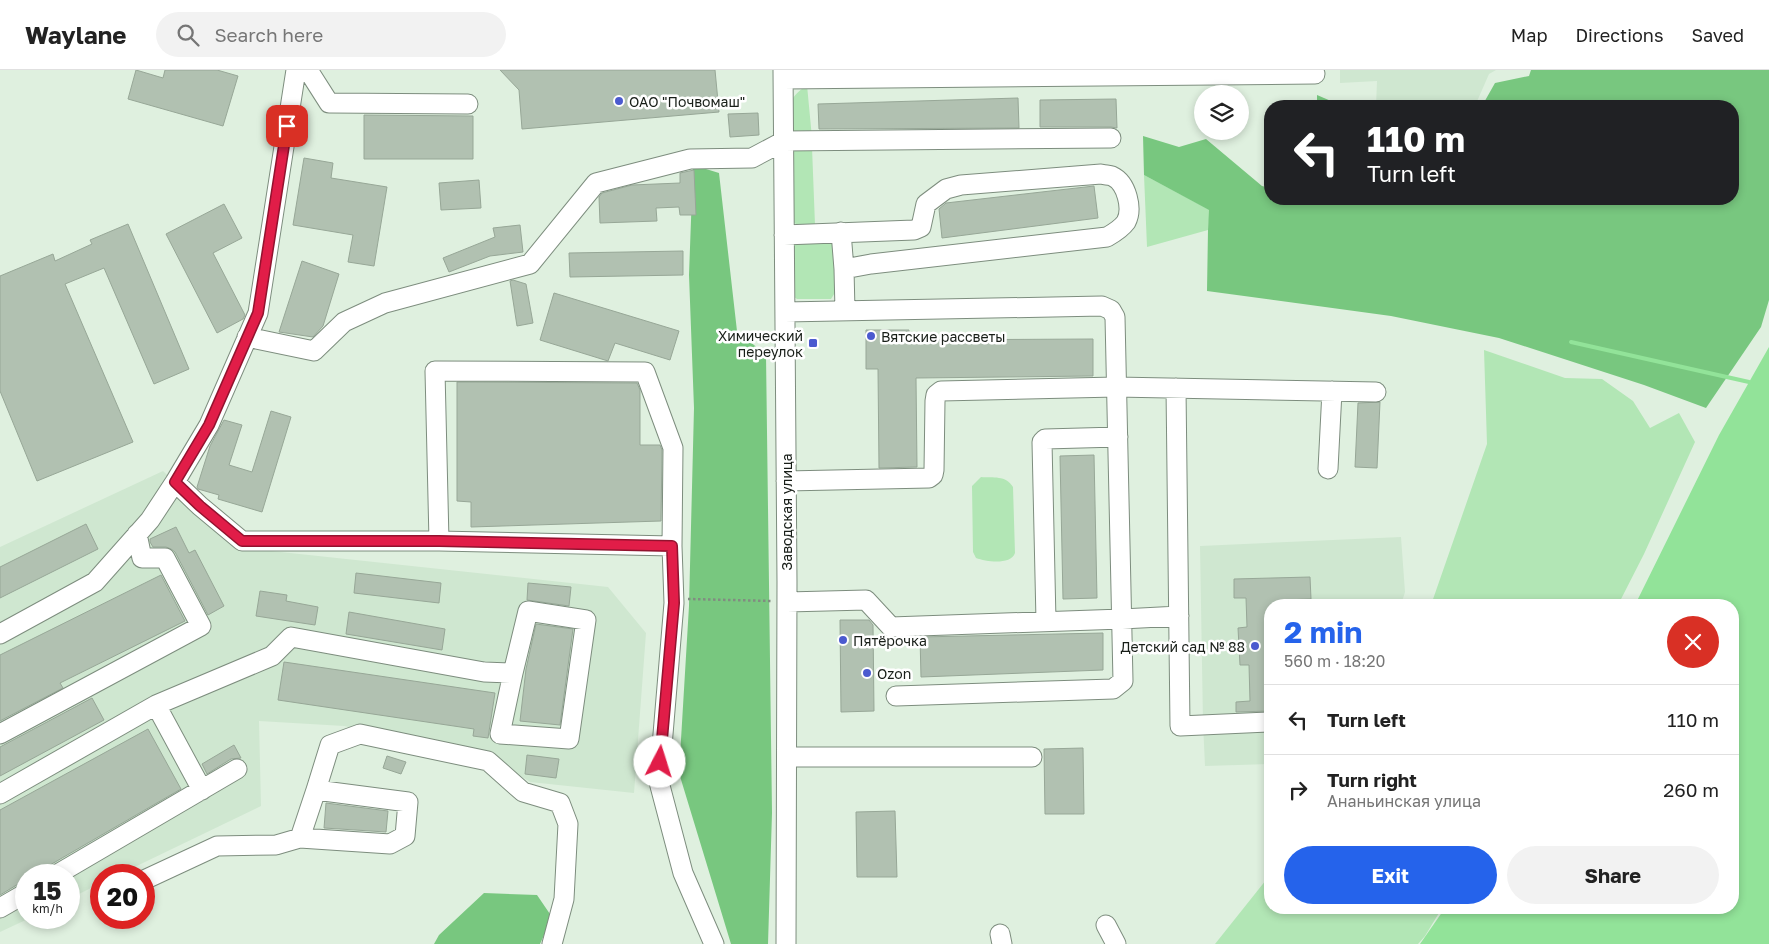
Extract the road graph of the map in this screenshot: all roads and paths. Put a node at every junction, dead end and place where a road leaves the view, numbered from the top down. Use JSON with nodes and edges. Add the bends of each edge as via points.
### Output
{"nodes":[{"id":1,"x":296,"y":70,"type":"edge"},
{"id":2,"x":308,"y":70,"type":"edge"},
{"id":3,"x":1316,"y":74,"type":"dead end"},
{"id":4,"x":783,"y":75,"type":"edge"},
{"id":5,"x":468,"y":104,"type":"dead end"},
{"id":6,"x":1111,"y":138,"type":"dead end"},
{"id":7,"x":784,"y":141,"type":"junction"},
{"id":8,"x":841,"y":232,"type":"junction"},
{"id":9,"x":784,"y":234,"type":"junction"},
{"id":10,"x":844,"y":269,"type":"junction"},
{"id":11,"x":844,"y":311,"type":"junction"},
{"id":12,"x":785,"y":312,"type":"junction"},
{"id":13,"x":247,"y":337,"type":"junction"},
{"id":14,"x":1116,"y":387,"type":"junction"},
{"id":15,"x":1176,"y":388,"type":"junction"},
{"id":16,"x":1332,"y":391,"type":"junction"},
{"id":17,"x":1376,"y":392,"type":"dead end"},
{"id":18,"x":1118,"y":437,"type":"junction"},
{"id":19,"x":1328,"y":469,"type":"dead end"},
{"id":20,"x":175,"y":482,"type":"junction"},
{"id":21,"x":786,"y":482,"type":"junction"},
{"id":22,"x":137,"y":534,"type":"junction"},
{"id":23,"x":439,"y":541,"type":"junction"},
{"id":24,"x":672,"y":546,"type":"junction"},
{"id":25,"x":674,"y":599,"type":"junction"},
{"id":26,"x":782,"y":602,"type":"junction"},
{"id":27,"x":1178,"y":616,"type":"junction"},
{"id":28,"x":1122,"y":619,"type":"junction"},
{"id":29,"x":1046,"y":621,"type":"junction"},
{"id":30,"x":0,"y":634,"type":"edge"},
{"id":31,"x":513,"y":673,"type":"junction"},
{"id":32,"x":896,"y":696,"type":"dead end"},
{"id":33,"x":156,"y":705,"type":"junction"},
{"id":34,"x":1264,"y":722,"type":"edge"},
{"id":35,"x":0,"y":734,"type":"edge"},
{"id":36,"x":787,"y":757,"type":"junction"},
{"id":37,"x":1032,"y":757,"type":"dead end"},
{"id":38,"x":237,"y":769,"type":"dead end"},
{"id":39,"x":202,"y":790,"type":"junction"},
{"id":40,"x":316,"y":790,"type":"junction"},
{"id":41,"x":0,"y":794,"type":"edge"},
{"id":42,"x":300,"y":838,"type":"junction"},
{"id":43,"x":75,"y":864,"type":"edge"},
{"id":44,"x":155,"y":875,"type":"edge"},
{"id":45,"x":15,"y":899,"type":"edge"},
{"id":46,"x":0,"y":908,"type":"edge"},
{"id":47,"x":1106,"y":925,"type":"dead end"},
{"id":48,"x":790,"y":941,"type":"edge"},
{"id":49,"x":552,"y":944,"type":"edge"},
{"id":50,"x":714,"y":944,"type":"edge"},
{"id":51,"x":1116,"y":944,"type":"edge"}],
"edges":[{"from":1,"to":13,"type":"street","via":[[258,313]]},
{"from":2,"to":5,"type":"street","via":[[329,103]]},
{"from":3,"to":4,"type":"street"},
{"from":4,"to":7,"type":"street","name":"Заводская улица"},
{"from":6,"to":7,"type":"street"},
{"from":7,"to":9,"type":"street","name":"Заводская улица"},
{"from":7,"to":13,"type":"street","via":[[752,158],[690,159],[596,182],[530,264],[385,303],[344,322],[314,351]]},
{"from":8,"to":9,"type":"street"},
{"from":8,"to":10,"type":"street"},
{"from":8,"to":10,"type":"street","via":[[914,230],[921,226],[926,204],[946,189],[961,185],[1100,174],[1112,176],[1122,184],[1129,216],[1122,228],[1107,236]]},
{"from":9,"to":12,"type":"street","name":"Заводская улица"},
{"from":10,"to":11,"type":"street"},
{"from":11,"to":12,"type":"street"},
{"from":11,"to":14,"type":"street","via":[[1102,306],[1111,310],[1115,317]]},
{"from":12,"to":21,"type":"street","name":"Заводская улица"},
{"from":13,"to":20,"type":"street","via":[[209,425]]},
{"from":14,"to":15,"type":"street"},
{"from":14,"to":18,"type":"street"},
{"from":14,"to":21,"type":"street","via":[[941,391],[935,401],[934,470],[928,478]]},
{"from":15,"to":16,"type":"street"},
{"from":15,"to":27,"type":"street"},
{"from":16,"to":17,"type":"street"},
{"from":16,"to":19,"type":"street"},
{"from":18,"to":28,"type":"street"},
{"from":18,"to":29,"type":"street","via":[[1045,439],[1042,442]]},
{"from":20,"to":22,"type":"street"},
{"from":20,"to":23,"type":"street","via":[[242,541]]},
{"from":21,"to":26,"type":"street","name":"Заводская улица"},
{"from":22,"to":30,"type":"street","via":[[95,582]]},
{"from":22,"to":35,"type":"street","via":[[142,558],[165,558],[201,626]]},
{"from":23,"to":24,"type":"street"},
{"from":23,"to":24,"type":"street","via":[[435,371],[645,372],[673,448]]},
{"from":24,"to":25,"type":"street"},
{"from":25,"to":26,"type":"path"},
{"from":25,"to":50,"type":"street","via":[[659,782],[683,873]]},
{"from":26,"to":29,"type":"street","via":[[866,600],[891,627]]},
{"from":26,"to":36,"type":"street","name":"Заводская улица"},
{"from":27,"to":28,"type":"street"},
{"from":27,"to":34,"type":"street","via":[[1180,726]]},
{"from":28,"to":29,"type":"street"},
{"from":28,"to":32,"type":"street","via":[[1123,681],[1113,689]]},
{"from":31,"to":31,"type":"street","via":[[528,611],[586,620],[569,739],[500,734]]},
{"from":31,"to":33,"type":"street","via":[[484,672],[291,637],[272,656]]},
{"from":33,"to":39,"type":"street"},
{"from":33,"to":41,"type":"street"},
{"from":36,"to":37,"type":"street"},
{"from":36,"to":48,"type":"street","name":"Заводская улица"},
{"from":38,"to":39,"type":"street"},
{"from":39,"to":43,"type":"street"},
{"from":40,"to":42,"type":"street"},
{"from":40,"to":42,"type":"street","via":[[408,802],[405,836],[390,844]]},
{"from":40,"to":49,"type":"street","via":[[330,745],[360,734],[488,761],[524,792],[560,803],[568,824],[564,900]]},
{"from":42,"to":44,"type":"street","via":[[276,845],[217,846]]},
{"from":45,"to":46,"type":"street"},
{"from":47,"to":51,"type":"street"}]}
